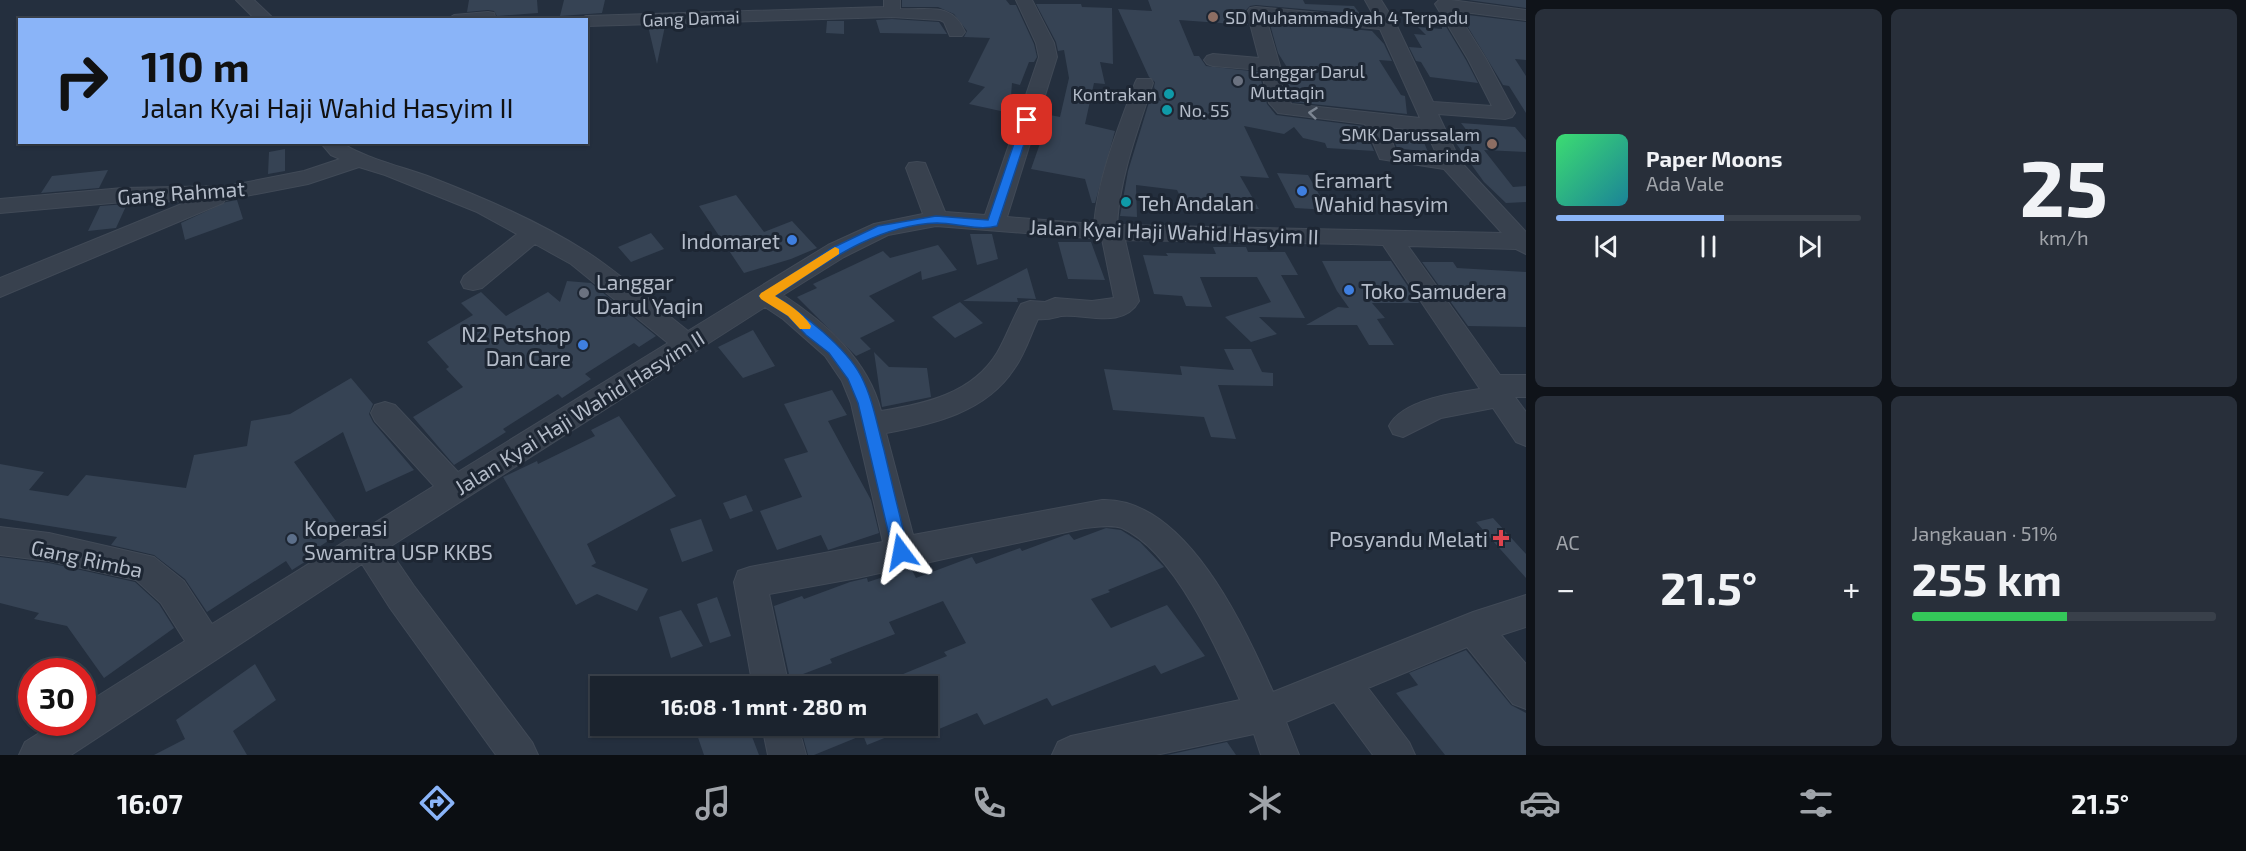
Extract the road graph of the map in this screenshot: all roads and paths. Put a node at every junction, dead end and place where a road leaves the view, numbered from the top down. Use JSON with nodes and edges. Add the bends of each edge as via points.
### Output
{"nodes":[{"id":1,"x":244,"y":0,"type":"edge"},
{"id":2,"x":1024,"y":0,"type":"edge"},
{"id":3,"x":1373,"y":0,"type":"edge"},
{"id":4,"x":892,"y":6,"type":"edge"},
{"id":5,"x":489,"y":12,"type":"edge"},
{"id":6,"x":1526,"y":15,"type":"edge"},
{"id":7,"x":265,"y":18,"type":"edge"},
{"id":8,"x":463,"y":18,"type":"edge"},
{"id":9,"x":588,"y":21,"type":"edge"},
{"id":10,"x":1387,"y":24,"type":"junction"},
{"id":11,"x":956,"y":33,"type":"dead end"},
{"id":12,"x":1213,"y":60,"type":"dead end"},
{"id":13,"x":1270,"y":65,"type":"junction"},
{"id":14,"x":1144,"y":83,"type":"dead end"},
{"id":15,"x":1425,"y":107,"type":"junction"},
{"id":16,"x":1374,"y":120,"type":"junction"},
{"id":17,"x":1434,"y":126,"type":"junction"},
{"id":18,"x":332,"y":144,"type":"edge"},
{"id":19,"x":359,"y":160,"type":"junction"},
{"id":20,"x":1451,"y":163,"type":"junction"},
{"id":21,"x":917,"y":168,"type":"dead end"},
{"id":22,"x":228,"y":193,"type":"junction"},
{"id":23,"x":0,"y":206,"type":"edge"},
{"id":24,"x":936,"y":219,"type":"junction"},
{"id":25,"x":993,"y":224,"type":"junction"},
{"id":26,"x":534,"y":233,"type":"junction"},
{"id":27,"x":1109,"y":233,"type":"junction"},
{"id":28,"x":1390,"y":237,"type":"junction"},
{"id":29,"x":1525,"y":244,"type":"edge"},
{"id":30,"x":473,"y":282,"type":"dead end"},
{"id":31,"x":0,"y":288,"type":"edge"},
{"id":32,"x":766,"y":296,"type":"junction"},
{"id":33,"x":687,"y":344,"type":"junction"},
{"id":34,"x":1526,"y":386,"type":"edge"},
{"id":35,"x":1496,"y":391,"type":"junction"},
{"id":36,"x":385,"y":413,"type":"dead end"},
{"id":37,"x":870,"y":424,"type":"junction"},
{"id":38,"x":1403,"y":426,"type":"dead end"},
{"id":39,"x":1526,"y":434,"type":"edge"},
{"id":40,"x":455,"y":489,"type":"junction"},
{"id":41,"x":0,"y":541,"type":"edge"},
{"id":42,"x":367,"y":544,"type":"junction"},
{"id":43,"x":901,"y":552,"type":"junction"},
{"id":44,"x":1526,"y":611,"type":"edge"},
{"id":45,"x":1473,"y":628,"type":"junction"},
{"id":46,"x":206,"y":648,"type":"junction"},
{"id":47,"x":769,"y":676,"type":"edge"},
{"id":48,"x":1341,"y":682,"type":"junction"},
{"id":49,"x":1526,"y":692,"type":"edge"},
{"id":50,"x":1265,"y":713,"type":"junction"},
{"id":51,"x":782,"y":736,"type":"edge"},
{"id":52,"x":38,"y":755,"type":"edge"},
{"id":53,"x":519,"y":755,"type":"edge"},
{"id":54,"x":787,"y":755,"type":"edge"},
{"id":55,"x":1071,"y":755,"type":"edge"},
{"id":56,"x":1280,"y":755,"type":"edge"},
{"id":57,"x":1396,"y":755,"type":"edge"}],
"edges":[{"from":1,"to":7,"type":"street"},
{"from":2,"to":25,"type":"street","via":[[1046,43],[1048,57]]},
{"from":3,"to":10,"type":"street"},
{"from":4,"to":9,"type":"street","name":"Gang Damai"},
{"from":4,"to":11,"type":"street","name":"Gang Damai","via":[[902,15],[945,17],[952,21]]},
{"from":5,"to":8,"type":"street"},
{"from":6,"to":15,"type":"street","via":[[1442,5],[1477,59],[1505,113]]},
{"from":10,"to":13,"type":"street","via":[[1256,12]]},
{"from":10,"to":15,"type":"street"},
{"from":12,"to":13,"type":"street"},
{"from":16,"to":13,"type":"street","one_way":true,"via":[[1285,109],[1279,103]]},
{"from":14,"to":27,"type":"street","via":[[1108,196]]},
{"from":15,"to":17,"type":"street"},
{"from":16,"to":17,"type":"street"},
{"from":16,"to":20,"type":"street","via":[[1387,155]]},
{"from":17,"to":20,"type":"street"},
{"from":18,"to":19,"type":"street"},
{"from":19,"to":22,"type":"street","name":"Gang Rahmat","via":[[308,177]]},
{"from":19,"to":26,"type":"street","via":[[449,191]]},
{"from":20,"to":29,"type":"street"},
{"from":21,"to":24,"type":"street"},
{"from":22,"to":23,"type":"street","name":"Gang Rahmat","via":[[123,195]]},
{"from":22,"to":31,"type":"street"},
{"from":24,"to":25,"type":"street","name":"Jalan Kyai Haji Wahid Hasyim II"},
{"from":24,"to":32,"type":"street","name":"Jalan Kyai Haji Wahid Hasyim II","via":[[860,237]]},
{"from":25,"to":27,"type":"street","name":"Jalan Kyai Haji Wahid Hasyim II"},
{"from":26,"to":30,"type":"street"},
{"from":26,"to":33,"type":"street","via":[[593,267]]},
{"from":27,"to":28,"type":"street","name":"Jalan Kyai Haji Wahid Hasyim II"},
{"from":27,"to":37,"type":"street","via":[[1126,302],[1109,309],[1030,310],[1005,362],[989,383],[943,410]]},
{"from":28,"to":29,"type":"street","name":"Jalan Kyai Haji Wahid Hasyim II"},
{"from":28,"to":35,"type":"street"},
{"from":32,"to":33,"type":"street","name":"Jalan Kyai Haji Wahid Hasyim II"},
{"from":32,"to":37,"type":"street","via":[[792,313],[844,361],[858,386]]},
{"from":33,"to":40,"type":"street","name":"Jalan Kyai Haji Wahid Hasyim II"},
{"from":34,"to":35,"type":"street"},
{"from":35,"to":38,"type":"street","via":[[1412,418]]},
{"from":35,"to":39,"type":"street"},
{"from":36,"to":40,"type":"street"},
{"from":37,"to":43,"type":"street"},
{"from":40,"to":42,"type":"street","name":"Jalan Kyai Haji Wahid Hasyim II"},
{"from":41,"to":46,"type":"street","name":"Gang Rimba","via":[[143,567],[174,593]]},
{"from":42,"to":46,"type":"street","name":"Jalan Kyai Haji Wahid Hasyim II"},
{"from":42,"to":53,"type":"street"},
{"from":43,"to":47,"type":"street","via":[[750,582]]},
{"from":43,"to":50,"type":"street","via":[[1085,515],[1107,512],[1129,516],[1149,528],[1188,568]]},
{"from":44,"to":45,"type":"street"},
{"from":45,"to":48,"type":"street"},
{"from":45,"to":49,"type":"street"},
{"from":46,"to":52,"type":"street","name":"Jalan Kyai Haji Wahid Hasyim II"},
{"from":48,"to":50,"type":"street"},
{"from":48,"to":57,"type":"street"},
{"from":50,"to":55,"type":"street"},
{"from":50,"to":56,"type":"street"},
{"from":51,"to":54,"type":"street"}]}
